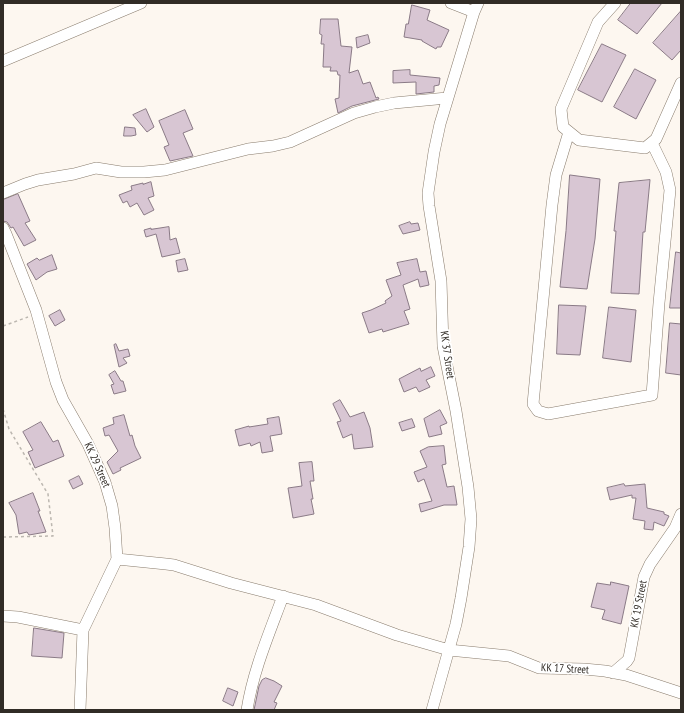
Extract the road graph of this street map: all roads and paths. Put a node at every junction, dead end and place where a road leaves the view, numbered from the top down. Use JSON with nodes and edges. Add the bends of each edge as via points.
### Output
{"nodes":[{"id":1,"x":142,"y":3,"type":"edge"},
{"id":2,"x":451,"y":3,"type":"edge"},
{"id":3,"x":615,"y":3,"type":"edge"},
{"id":4,"x":476,"y":7,"type":"edge"},
{"id":5,"x":3,"y":61,"type":"edge"},
{"id":6,"x":681,"y":84,"type":"edge"},
{"id":7,"x":447,"y":98,"type":"junction"},
{"id":8,"x":569,"y":132,"type":"junction"},
{"id":9,"x":652,"y":143,"type":"junction"},
{"id":10,"x":3,"y":193,"type":"edge"},
{"id":11,"x":3,"y":228,"type":"edge"},
{"id":12,"x":37,"y":313,"type":"junction"},
{"id":13,"x":3,"y":326,"type":"edge"},
{"id":14,"x":3,"y":408,"type":"edge"},
{"id":15,"x":681,"y":514,"type":"edge"},
{"id":16,"x":3,"y":537,"type":"edge"},
{"id":17,"x":117,"y":559,"type":"junction"},
{"id":18,"x":283,"y":596,"type":"junction"},
{"id":19,"x":3,"y":616,"type":"edge"},
{"id":20,"x":84,"y":630,"type":"junction"},
{"id":21,"x":449,"y":650,"type":"junction"},
{"id":22,"x":613,"y":673,"type":"junction"},
{"id":23,"x":681,"y":693,"type":"edge"},
{"id":24,"x":80,"y":710,"type":"edge"},
{"id":25,"x":247,"y":710,"type":"edge"},
{"id":26,"x":432,"y":710,"type":"edge"}],
"edges":[{"from":1,"to":5,"type":"street"},
{"from":2,"to":4,"type":"street"},
{"from":3,"to":8,"type":"street","via":[[598,22],[561,109],[563,127]]},
{"from":4,"to":7,"type":"street","name":"KK 37 Street"},
{"from":6,"to":9,"type":"street","via":[[656,140]]},
{"from":7,"to":10,"type":"street","via":[[375,107],[354,113],[290,142],[248,149],[165,170],[121,172],[96,168],[38,180]]},
{"from":7,"to":21,"type":"street","name":"KK 37 Street","via":[[434,152],[429,184],[429,206],[441,280],[443,346],[456,411],[471,519],[461,598]]},
{"from":8,"to":9,"type":"street","via":[[579,140],[645,148]]},
{"from":8,"to":9,"type":"street","via":[[556,174],[533,404],[538,411],[548,414],[652,395],[670,190],[666,172]]},
{"from":11,"to":12,"type":"street","name":"KK 29 Street"},
{"from":12,"to":13,"type":"path"},
{"from":12,"to":17,"type":"street","name":"KK 29 Street","via":[[63,400],[88,444],[105,482],[112,506]]},
{"from":14,"to":16,"type":"path","via":[[9,429],[48,494],[53,536]]},
{"from":15,"to":22,"type":"street","name":"KK 19 Street","via":[[647,570],[629,658]]},
{"from":17,"to":18,"type":"street","name":"KK 17 Street","via":[[174,565]]},
{"from":17,"to":20,"type":"street","name":"KK 29 Street"},
{"from":18,"to":21,"type":"street","name":"KK 17 Street","via":[[316,605],[397,636]]},
{"from":18,"to":25,"type":"street","via":[[257,668]]},
{"from":19,"to":20,"type":"street"},
{"from":20,"to":24,"type":"street","name":"KK 29 Street"},
{"from":21,"to":22,"type":"street","name":"KK 17 Street","via":[[509,656],[539,668],[584,669]]},
{"from":21,"to":26,"type":"street","name":"KK 37 Street"},
{"from":22,"to":23,"type":"street","name":"KK 17 Street"}]}
